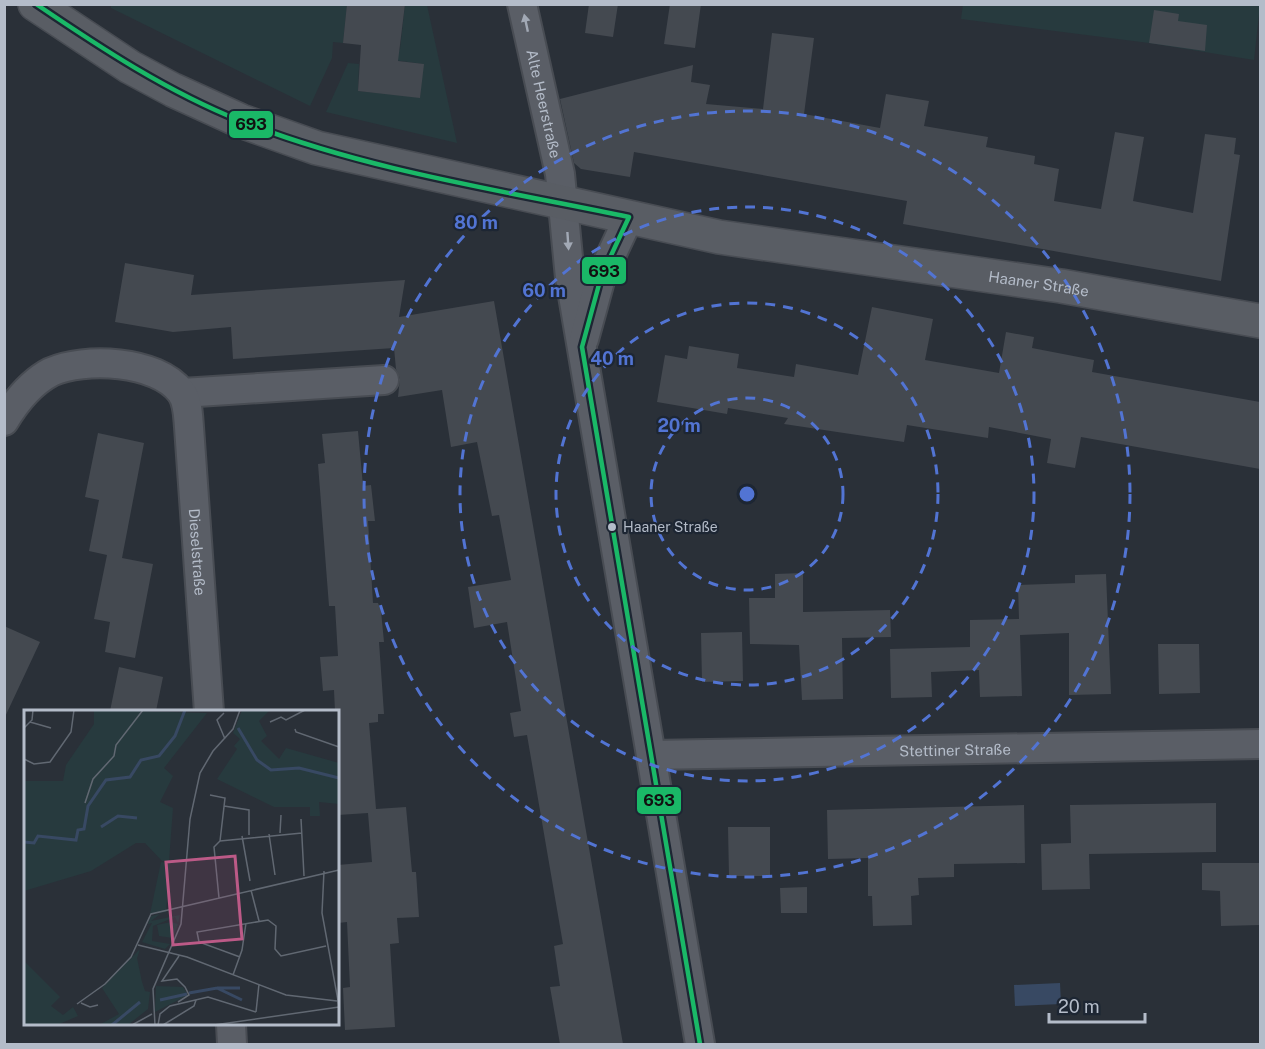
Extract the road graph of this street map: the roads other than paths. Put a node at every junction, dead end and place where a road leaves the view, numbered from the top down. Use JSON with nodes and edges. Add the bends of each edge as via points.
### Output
{"nodes":[{"id":1,"x":35,"y":4,"type":"edge"},
{"id":2,"x":522,"y":4,"type":"edge"},
{"id":3,"x":565,"y":203,"type":"junction"},
{"id":4,"x":629,"y":217,"type":"junction"},
{"id":5,"x":1260,"y":321,"type":"edge"},
{"id":6,"x":582,"y":347,"type":"junction"},
{"id":7,"x":384,"y":380,"type":"dead end"},
{"id":8,"x":182,"y":393,"type":"junction"},
{"id":9,"x":4,"y":421,"type":"edge"},
{"id":10,"x":208,"y":710,"type":"edge"},
{"id":11,"x":1260,"y":744,"type":"edge"},
{"id":12,"x":651,"y":754,"type":"junction"},
{"id":13,"x":231,"y":1025,"type":"edge"},
{"id":14,"x":232,"y":1044,"type":"edge"},
{"id":15,"x":700,"y":1044,"type":"edge"}],
"edges":[{"from":1,"to":3,"type":"main road","name":"Haaner Straße","via":[[129,67],[241,121],[317,148]]},
{"from":3,"to":2,"type":"street","name":"Alte Heerstraße","one_way":true},
{"from":3,"to":4,"type":"main road","name":"Haaner Straße"},
{"from":3,"to":6,"type":"street","name":"Alte Heerstraße","one_way":true,"via":[[570,278]]},
{"from":4,"to":5,"type":"main road","name":"Haaner Straße","via":[[719,237],[1061,286]]},
{"from":4,"to":6,"type":"street","via":[[601,277]]},
{"from":6,"to":12,"type":"street","name":"Alte Heerstraße"},
{"from":7,"to":8,"type":"street"},
{"from":8,"to":9,"type":"street","via":[[163,377],[136,368],[94,362],[72,364],[49,373],[28,388]]},
{"from":8,"to":10,"type":"street","name":"Dieselstraße","via":[[189,427]]},
{"from":11,"to":12,"type":"street","name":"Stettiner Straße"},
{"from":12,"to":15,"type":"street","name":"Alte Heerstraße"},
{"from":13,"to":14,"type":"street"}]}
